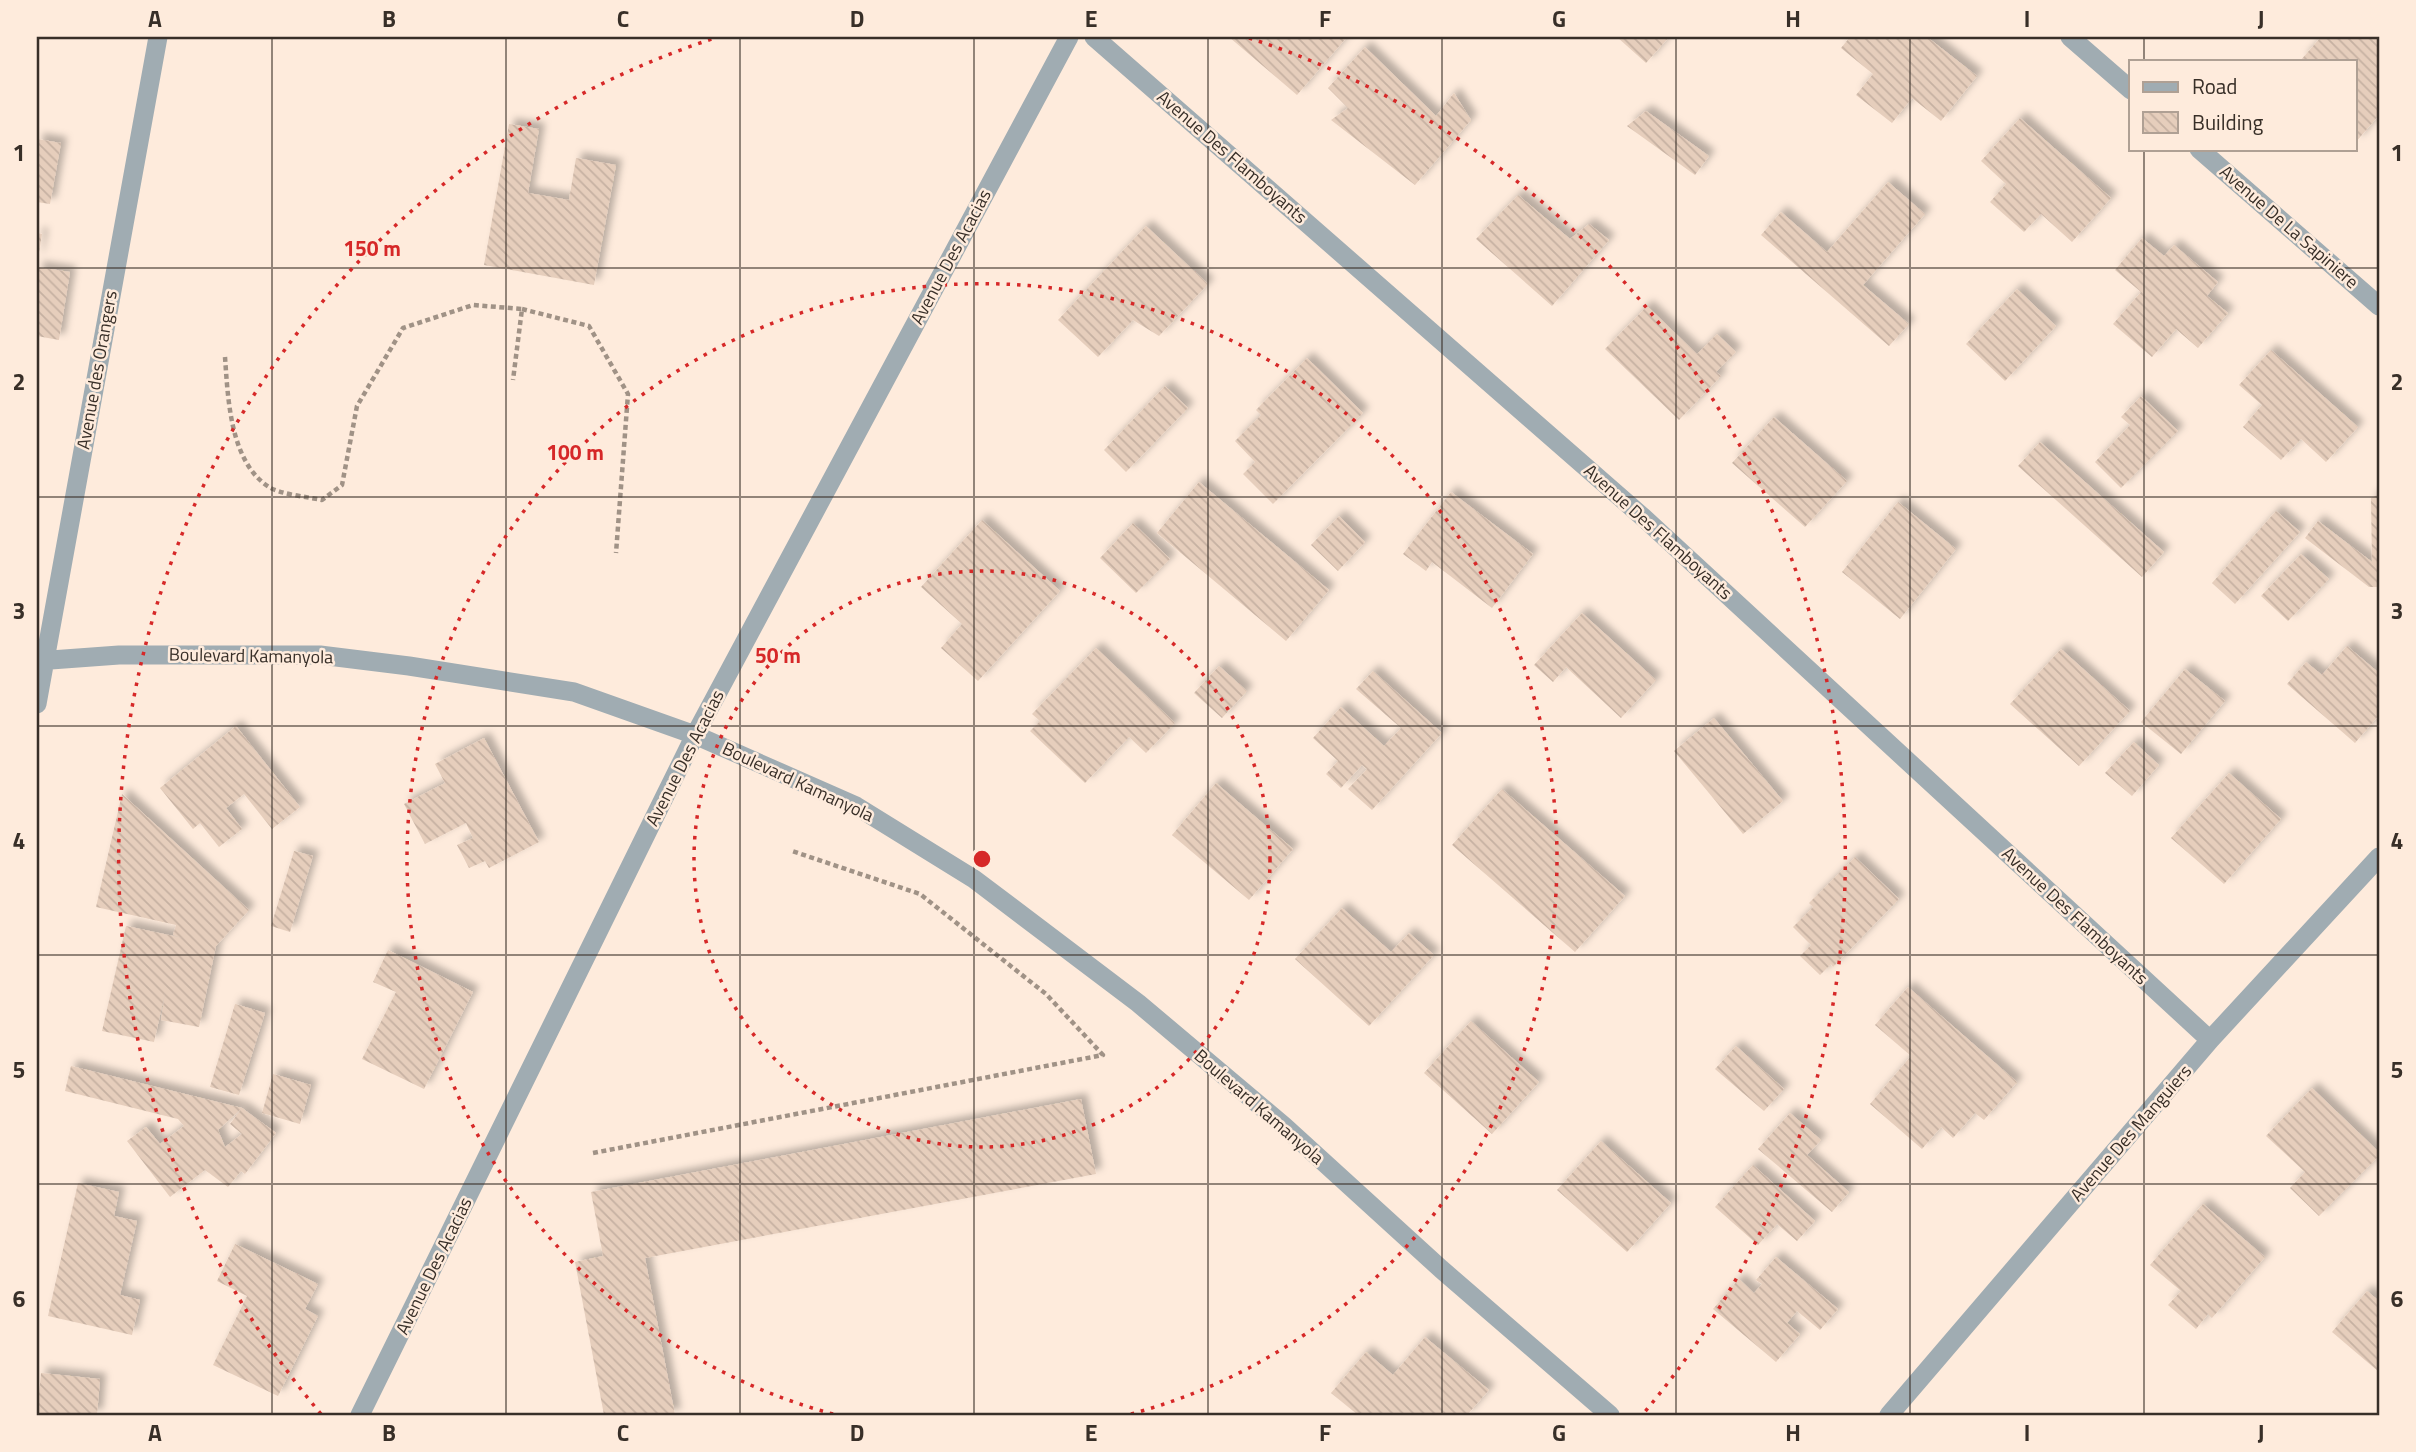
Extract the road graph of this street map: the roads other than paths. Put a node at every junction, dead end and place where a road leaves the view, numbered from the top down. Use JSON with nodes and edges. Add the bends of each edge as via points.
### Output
{"nodes":[{"id":1,"x":158,"y":37,"type":"edge"},
{"id":2,"x":1069,"y":37,"type":"edge"},
{"id":3,"x":1094,"y":37,"type":"edge"},
{"id":4,"x":2070,"y":37,"type":"edge"},
{"id":5,"x":2129,"y":88,"type":"edge"},
{"id":6,"x":2200,"y":150,"type":"edge"},
{"id":7,"x":2379,"y":306,"type":"edge"},
{"id":8,"x":41,"y":660,"type":"edge"},
{"id":9,"x":37,"y":704,"type":"edge"},
{"id":10,"x":695,"y":735,"type":"junction"},
{"id":11,"x":2379,"y":857,"type":"edge"},
{"id":12,"x":2210,"y":1040,"type":"junction"},
{"id":13,"x":360,"y":1415,"type":"edge"},
{"id":14,"x":1610,"y":1415,"type":"edge"},
{"id":15,"x":1889,"y":1415,"type":"edge"}],
"edges":[{"from":1,"to":8,"type":"street","name":"Avenue des Orangers"},
{"from":2,"to":10,"type":"street","name":"Avenue Des Acacias"},
{"from":3,"to":12,"type":"street","name":"Avenue Des Flamboyants","via":[[1644,518]]},
{"from":4,"to":5,"type":"street"},
{"from":6,"to":7,"type":"street","name":"Avenue De La Sapiniere"},
{"from":8,"to":9,"type":"street","name":"Avenue des Orangers"},
{"from":8,"to":10,"type":"street","name":"Boulevard Kamanyola","via":[[118,654],[320,655],[574,692]]},
{"from":10,"to":13,"type":"street","name":"Avenue Des Acacias"},
{"from":10,"to":14,"type":"street","name":"Boulevard Kamanyola","via":[[856,806],[974,878],[1148,1011]]},
{"from":11,"to":12,"type":"street","name":"Avenue Des Manguiers"},
{"from":12,"to":15,"type":"street","name":"Avenue Des Manguiers"}]}
